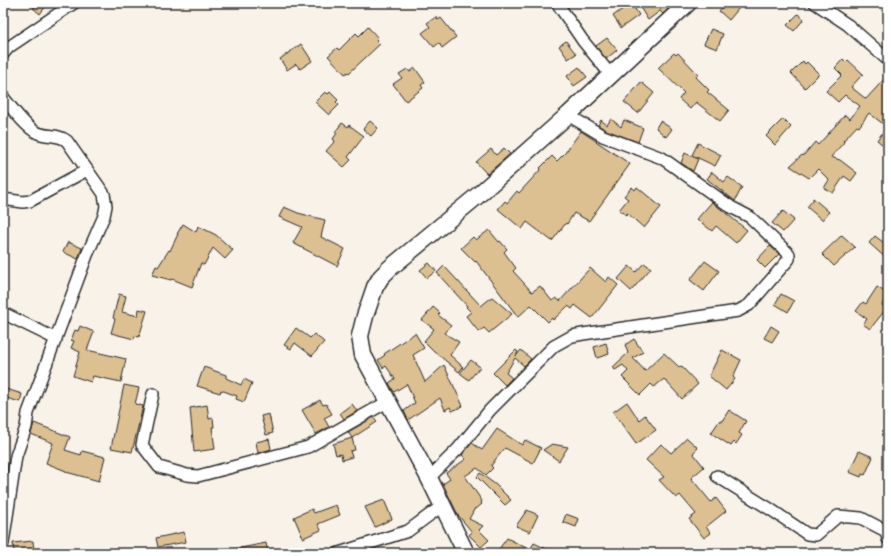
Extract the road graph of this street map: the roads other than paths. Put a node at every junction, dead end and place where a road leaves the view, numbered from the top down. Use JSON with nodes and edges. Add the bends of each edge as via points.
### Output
{"nodes":[{"id":1,"x":74,"y":3,"type":"edge"},
{"id":2,"x":557,"y":3,"type":"edge"},
{"id":3,"x":688,"y":3,"type":"edge"},
{"id":4,"x":815,"y":3,"type":"edge"},
{"id":5,"x":5,"y":47,"type":"edge"},
{"id":6,"x":888,"y":60,"type":"edge"},
{"id":7,"x":610,"y":74,"type":"junction"},
{"id":8,"x":3,"y":97,"type":"edge"},
{"id":9,"x":568,"y":115,"type":"junction"},
{"id":10,"x":87,"y":170,"type":"junction"},
{"id":11,"x":3,"y":199,"type":"edge"},
{"id":12,"x":3,"y":313,"type":"edge"},
{"id":13,"x":56,"y":338,"type":"junction"},
{"id":14,"x":153,"y":394,"type":"dead end"},
{"id":15,"x":387,"y":402,"type":"junction"},
{"id":16,"x":717,"y":476,"type":"dead end"},
{"id":17,"x":429,"y":478,"type":"junction"},
{"id":18,"x":443,"y":505,"type":"junction"},
{"id":19,"x":888,"y":539,"type":"edge"},
{"id":20,"x":3,"y":543,"type":"edge"},
{"id":21,"x":339,"y":553,"type":"edge"},
{"id":22,"x":466,"y":553,"type":"edge"}],
"edges":[{"from":1,"to":5,"type":"street"},
{"from":2,"to":7,"type":"street"},
{"from":3,"to":7,"type":"street"},
{"from":4,"to":6,"type":"street","via":[[848,25]]},
{"from":7,"to":9,"type":"street"},
{"from":8,"to":10,"type":"street","via":[[31,129],[44,135],[65,139]]},
{"from":9,"to":15,"type":"street","via":[[382,276],[373,294],[360,336],[363,355]]},
{"from":9,"to":17,"type":"street","via":[[602,136],[662,158],[750,217],[789,254],[789,259],[749,305],[738,311],[572,336],[554,346],[490,410],[458,449]]},
{"from":10,"to":11,"type":"street","via":[[30,201]]},
{"from":10,"to":13,"type":"street","via":[[104,194],[106,206]]},
{"from":12,"to":13,"type":"street"},
{"from":13,"to":20,"type":"street","via":[[35,393],[16,456]]},
{"from":14,"to":15,"type":"street","via":[[142,445],[160,467],[187,476],[198,476],[308,447]]},
{"from":15,"to":17,"type":"street"},
{"from":16,"to":19,"type":"street","via":[[807,534],[816,535],[838,516],[861,518],[886,532]]},
{"from":17,"to":18,"type":"street"},
{"from":18,"to":21,"type":"street","via":[[408,531]]},
{"from":18,"to":22,"type":"street"}]}
